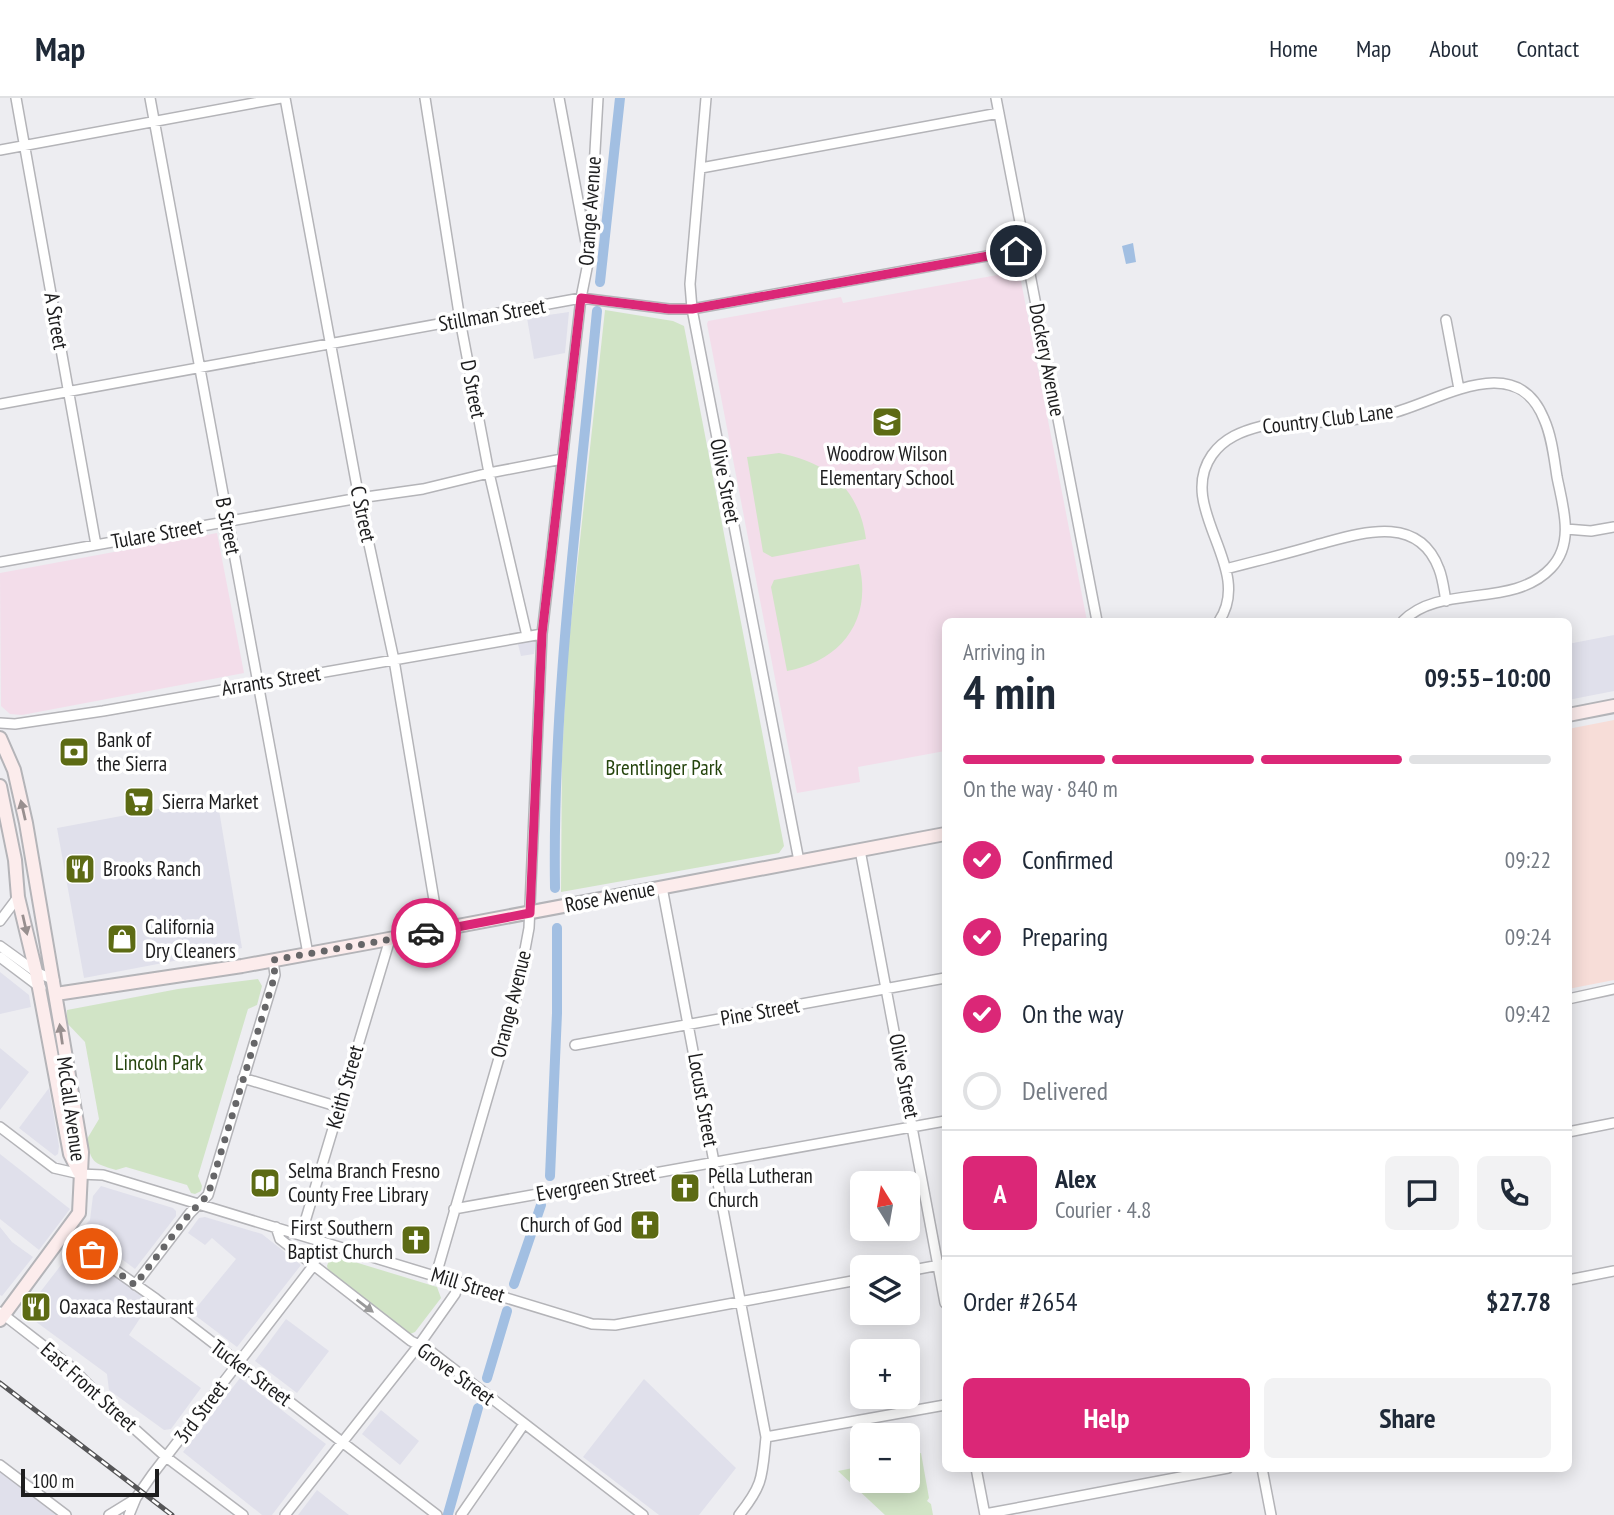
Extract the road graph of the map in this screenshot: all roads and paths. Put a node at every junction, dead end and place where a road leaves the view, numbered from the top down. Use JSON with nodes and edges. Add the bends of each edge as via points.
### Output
{"nodes":[{"id":1,"x":16,"y":98,"type":"edge"},
{"id":2,"x":150,"y":98,"type":"edge"},
{"id":3,"x":283,"y":98,"type":"edge"},
{"id":4,"x":425,"y":98,"type":"edge"},
{"id":5,"x":559,"y":98,"type":"edge"},
{"id":6,"x":598,"y":98,"type":"edge"},
{"id":7,"x":706,"y":98,"type":"edge"},
{"id":8,"x":996,"y":98,"type":"edge"},
{"id":9,"x":999,"y":113,"type":"junction"},
{"id":10,"x":155,"y":122,"type":"junction"},
{"id":11,"x":25,"y":145,"type":"junction"},
{"id":12,"x":0,"y":150,"type":"edge"},
{"id":13,"x":701,"y":168,"type":"junction"},
{"id":14,"x":1026,"y":249,"type":"junction"},
{"id":15,"x":589,"y":258,"type":"junction"},
{"id":16,"x":581,"y":298,"type":"junction"},
{"id":17,"x":692,"y":309,"type":"junction"},
{"id":18,"x":460,"y":320,"type":"junction"},
{"id":19,"x":1446,"y":320,"type":"dead end"},
{"id":20,"x":330,"y":344,"type":"junction"},
{"id":21,"x":199,"y":368,"type":"junction"},
{"id":22,"x":1459,"y":389,"type":"junction"},
{"id":23,"x":68,"y":392,"type":"junction"},
{"id":24,"x":0,"y":404,"type":"edge"},
{"id":25,"x":562,"y":459,"type":"junction"},
{"id":26,"x":489,"y":473,"type":"junction"},
{"id":27,"x":359,"y":498,"type":"junction"},
{"id":28,"x":227,"y":521,"type":"junction"},
{"id":29,"x":1614,"y":527,"type":"edge"},
{"id":30,"x":1566,"y":529,"type":"junction"},
{"id":31,"x":96,"y":545,"type":"junction"},
{"id":32,"x":0,"y":562,"type":"edge"},
{"id":33,"x":1226,"y":569,"type":"junction"},
{"id":34,"x":1446,"y":601,"type":"junction"},
{"id":35,"x":1096,"y":618,"type":"edge"},
{"id":36,"x":1220,"y":618,"type":"edge"},
{"id":37,"x":1408,"y":618,"type":"edge"},
{"id":38,"x":542,"y":634,"type":"junction"},
{"id":39,"x":527,"y":636,"type":"junction"},
{"id":40,"x":394,"y":660,"type":"junction"},
{"id":41,"x":258,"y":682,"type":"junction"},
{"id":42,"x":1614,"y":706,"type":"edge"},
{"id":43,"x":1572,"y":714,"type":"edge"},
{"id":44,"x":0,"y":723,"type":"edge"},
{"id":45,"x":0,"y":738,"type":"edge"},
{"id":46,"x":0,"y":786,"type":"edge"},
{"id":47,"x":942,"y":835,"type":"edge"},
{"id":48,"x":860,"y":850,"type":"junction"},
{"id":49,"x":799,"y":861,"type":"junction"},
{"id":50,"x":662,"y":887,"type":"junction"},
{"id":51,"x":18,"y":897,"type":"junction"},
{"id":52,"x":530,"y":913,"type":"junction"},
{"id":53,"x":0,"y":921,"type":"edge"},
{"id":54,"x":439,"y":930,"type":"junction"},
{"id":55,"x":390,"y":939,"type":"junction"},
{"id":56,"x":0,"y":946,"type":"edge"},
{"id":57,"x":309,"y":954,"type":"junction"},
{"id":58,"x":0,"y":957,"type":"edge"},
{"id":59,"x":273,"y":960,"type":"junction"},
{"id":60,"x":36,"y":972,"type":"junction"},
{"id":61,"x":942,"y":979,"type":"edge"},
{"id":62,"x":54,"y":980,"type":"junction"},
{"id":63,"x":38,"y":987,"type":"junction"},
{"id":64,"x":887,"y":988,"type":"junction"},
{"id":65,"x":1614,"y":989,"type":"edge"},
{"id":66,"x":62,"y":992,"type":"junction"},
{"id":67,"x":1572,"y":998,"type":"edge"},
{"id":68,"x":689,"y":1025,"type":"junction"},
{"id":69,"x":575,"y":1045,"type":"dead end"},
{"id":70,"x":243,"y":1078,"type":"junction"},
{"id":71,"x":340,"y":1107,"type":"junction"},
{"id":72,"x":942,"y":1121,"type":"edge"},
{"id":73,"x":1614,"y":1123,"type":"edge"},
{"id":74,"x":913,"y":1126,"type":"junction"},
{"id":75,"x":0,"y":1127,"type":"edge"},
{"id":76,"x":1572,"y":1131,"type":"edge"},
{"id":77,"x":714,"y":1163,"type":"junction"},
{"id":78,"x":80,"y":1174,"type":"junction"},
{"id":79,"x":201,"y":1204,"type":"junction"},
{"id":80,"x":454,"y":1209,"type":"junction"},
{"id":81,"x":276,"y":1227,"type":"junction"},
{"id":82,"x":64,"y":1234,"type":"junction"},
{"id":83,"x":301,"y":1235,"type":"junction"},
{"id":84,"x":321,"y":1241,"type":"junction"},
{"id":85,"x":942,"y":1265,"type":"edge"},
{"id":86,"x":313,"y":1266,"type":"junction"},
{"id":87,"x":920,"y":1269,"type":"edge"},
{"id":88,"x":1614,"y":1272,"type":"edge"},
{"id":89,"x":436,"y":1275,"type":"junction"},
{"id":90,"x":1572,"y":1279,"type":"edge"},
{"id":91,"x":850,"y":1281,"type":"edge"},
{"id":92,"x":459,"y":1282,"type":"junction"},
{"id":93,"x":135,"y":1285,"type":"junction"},
{"id":94,"x":741,"y":1302,"type":"junction"},
{"id":95,"x":1,"y":1315,"type":"edge"},
{"id":96,"x":419,"y":1345,"type":"junction"},
{"id":97,"x":238,"y":1363,"type":"junction"},
{"id":98,"x":942,"y":1406,"type":"edge"},
{"id":99,"x":524,"y":1424,"type":"junction"},
{"id":100,"x":766,"y":1437,"type":"junction"},
{"id":101,"x":343,"y":1442,"type":"junction"},
{"id":102,"x":166,"y":1457,"type":"junction"},
{"id":103,"x":0,"y":1465,"type":"edge"},
{"id":104,"x":977,"y":1472,"type":"edge"},
{"id":105,"x":1207,"y":1472,"type":"edge"},
{"id":106,"x":1263,"y":1472,"type":"edge"},
{"id":107,"x":136,"y":1498,"type":"junction"},
{"id":108,"x":67,"y":1515,"type":"edge"},
{"id":109,"x":110,"y":1515,"type":"edge"},
{"id":110,"x":129,"y":1515,"type":"edge"},
{"id":111,"x":138,"y":1515,"type":"edge"},
{"id":112,"x":243,"y":1515,"type":"edge"},
{"id":113,"x":285,"y":1515,"type":"edge"},
{"id":114,"x":437,"y":1515,"type":"edge"},
{"id":115,"x":461,"y":1515,"type":"edge"},
{"id":116,"x":643,"y":1515,"type":"edge"},
{"id":117,"x":739,"y":1515,"type":"edge"},
{"id":118,"x":985,"y":1515,"type":"edge"},
{"id":119,"x":1271,"y":1515,"type":"edge"}],
"edges":[{"from":1,"to":11,"type":"street","name":"A Street"},
{"from":2,"to":10,"type":"street","name":"B Street"},
{"from":3,"to":10,"type":"street"},
{"from":3,"to":20,"type":"street","name":"C Street"},
{"from":4,"to":18,"type":"street","name":"D Street"},
{"from":5,"to":15,"type":"street"},
{"from":6,"to":15,"type":"street","name":"Orange Avenue"},
{"from":7,"to":13,"type":"street","name":"Olive Street"},
{"from":8,"to":9,"type":"street","name":"Dockery Avenue"},
{"from":9,"to":13,"type":"street"},
{"from":9,"to":14,"type":"street","name":"Dockery Avenue"},
{"from":10,"to":11,"type":"street"},
{"from":10,"to":21,"type":"street","name":"B Street"},
{"from":11,"to":12,"type":"street"},
{"from":11,"to":23,"type":"street","name":"A Street"},
{"from":13,"to":17,"type":"street","name":"Olive Street","via":[[690,284]]},
{"from":14,"to":17,"type":"street","name":"Stillman Street"},
{"from":14,"to":35,"type":"street","name":"Dockery Avenue"},
{"from":15,"to":16,"type":"street","name":"Orange Avenue"},
{"from":16,"to":17,"type":"street","name":"Stillman Street"},
{"from":16,"to":18,"type":"street","name":"Stillman Street"},
{"from":16,"to":25,"type":"street","name":"Orange Avenue"},
{"from":17,"to":49,"type":"street","name":"Olive Street"},
{"from":18,"to":20,"type":"street","name":"Stillman Street"},
{"from":18,"to":26,"type":"street","name":"D Street"},
{"from":19,"to":22,"type":"street"},
{"from":20,"to":21,"type":"street","name":"Stillman Street"},
{"from":20,"to":27,"type":"street","name":"C Street"},
{"from":21,"to":23,"type":"street","name":"Stillman Street"},
{"from":21,"to":28,"type":"street","name":"B Street"},
{"from":22,"to":30,"type":"street","name":"Country Club Lane","via":[[1481,382],[1499,383],[1521,391],[1535,403],[1548,431]]},
{"from":22,"to":33,"type":"street","name":"Country Club Lane","via":[[1385,415],[1262,426],[1227,440],[1207,463],[1202,489]]},
{"from":23,"to":24,"type":"street","name":"Stillman Street"},
{"from":23,"to":31,"type":"street","name":"A Street"},
{"from":25,"to":26,"type":"street","name":"Tulare Street"},
{"from":25,"to":38,"type":"street","name":"Orange Avenue"},
{"from":26,"to":27,"type":"street","name":"Tulare Street"},
{"from":26,"to":39,"type":"street","name":"D Street"},
{"from":27,"to":28,"type":"street","name":"Tulare Street"},
{"from":27,"to":40,"type":"street","name":"C Street"},
{"from":28,"to":31,"type":"street","name":"Tulare Street"},
{"from":28,"to":41,"type":"street","name":"B Street"},
{"from":29,"to":30,"type":"street"},
{"from":30,"to":34,"type":"street","name":"Country Club Lane","via":[[1558,558],[1538,579],[1520,587]]},
{"from":31,"to":32,"type":"street","name":"Tulare Street"},
{"from":33,"to":34,"type":"street","via":[[1371,530],[1393,531],[1411,538],[1433,557]]},
{"from":33,"to":36,"type":"street","name":"Country Club Lane","via":[[1229,594]]},
{"from":34,"to":37,"type":"street","name":"Country Club Lane","via":[[1421,608]]},
{"from":38,"to":39,"type":"street","name":"Arrants Street"},
{"from":38,"to":52,"type":"street","name":"Orange Avenue"},
{"from":39,"to":40,"type":"street","name":"Arrants Street"},
{"from":40,"to":41,"type":"street","name":"Arrants Street"},
{"from":40,"to":54,"type":"street","name":"C Street"},
{"from":41,"to":44,"type":"street","name":"Arrants Street","via":[[103,711]]},
{"from":41,"to":57,"type":"street","name":"B Street"},
{"from":42,"to":43,"type":"main road"},
{"from":62,"to":45,"type":"main road","one_way":true,"via":[[26,823],[14,771]]},
{"from":46,"to":51,"type":"main road","name":"McCall Avenue"},
{"from":47,"to":48,"type":"main road","name":"Rose Avenue"},
{"from":48,"to":49,"type":"main road","name":"Rose Avenue"},
{"from":48,"to":64,"type":"street","name":"Olive Street"},
{"from":49,"to":50,"type":"main road","name":"Rose Avenue"},
{"from":50,"to":52,"type":"main road","name":"Rose Avenue"},
{"from":50,"to":68,"type":"street","name":"Locust Street"},
{"from":51,"to":53,"type":"street"},
{"from":51,"to":60,"type":"main road","name":"McCall Avenue","one_way":true},
{"from":52,"to":54,"type":"main road","name":"Rose Avenue"},
{"from":52,"to":80,"type":"street","name":"Orange Avenue","via":[[514,1003]]},
{"from":54,"to":55,"type":"main road","name":"Rose Avenue"},
{"from":55,"to":57,"type":"main road","name":"Rose Avenue"},
{"from":55,"to":71,"type":"street","name":"Keith Street"},
{"from":56,"to":60,"type":"street"},
{"from":57,"to":59,"type":"main road","name":"Rose Avenue"},
{"from":58,"to":63,"type":"street"},
{"from":59,"to":66,"type":"main road","name":"Rose Avenue"},
{"from":59,"to":70,"type":"street","via":[[275,975]]},
{"from":60,"to":62,"type":"street"},
{"from":60,"to":63,"type":"main road","name":"McCall Avenue"},
{"from":61,"to":64,"type":"street","name":"Pine Street"},
{"from":62,"to":66,"type":"main road"},
{"from":63,"to":66,"type":"street"},
{"from":63,"to":78,"type":"main road","name":"McCall Avenue","via":[[70,1154]]},
{"from":64,"to":68,"type":"street","name":"Pine Street"},
{"from":64,"to":74,"type":"street","name":"Olive Street"},
{"from":65,"to":67,"type":"street"},
{"from":78,"to":66,"type":"main road","name":"McCall Avenue","one_way":true,"via":[[82,1152],[62,1040]]},
{"from":68,"to":69,"type":"street","name":"Pine Street"},
{"from":68,"to":77,"type":"street","name":"Locust Street"},
{"from":70,"to":71,"type":"street"},
{"from":70,"to":79,"type":"street","via":[[208,1195]]},
{"from":71,"to":83,"type":"street","name":"Keith Street"},
{"from":72,"to":74,"type":"street","name":"Evergreen Street"},
{"from":73,"to":76,"type":"street"},
{"from":74,"to":77,"type":"street","name":"Evergreen Street"},
{"from":74,"to":85,"type":"street","name":"Olive Street"},
{"from":75,"to":78,"type":"street","name":"Mill Street","via":[[54,1168]]},
{"from":77,"to":80,"type":"street","name":"Evergreen Street"},
{"from":77,"to":94,"type":"street","name":"Locust Street"},
{"from":78,"to":79,"type":"street","name":"Mill Street","via":[[103,1175]]},
{"from":78,"to":82,"type":"main road","via":[[79,1213]]},
{"from":79,"to":81,"type":"street","name":"Mill Street"},
{"from":79,"to":93,"type":"street"},
{"from":80,"to":89,"type":"street","name":"Orange Avenue"},
{"from":81,"to":83,"type":"street","name":"Mill Street"},
{"from":81,"to":86,"type":"street","name":"Grove Street","via":[[280,1239]]},
{"from":82,"to":93,"type":"street","name":"Tucker Street"},
{"from":82,"to":95,"type":"main road"},
{"from":83,"to":84,"type":"street","name":"Mill Street"},
{"from":84,"to":86,"type":"street","name":"3rd Street"},
{"from":84,"to":89,"type":"street","name":"Mill Street"},
{"from":85,"to":87,"type":"street"},
{"from":86,"to":96,"type":"street","name":"Grove Street","one_way":true},
{"from":86,"to":97,"type":"street","name":"3rd Street"},
{"from":88,"to":90,"type":"street"},
{"from":89,"to":92,"type":"street","name":"Mill Street"},
{"from":91,"to":94,"type":"street","name":"Mill Street"},
{"from":92,"to":94,"type":"street","name":"Mill Street","via":[[604,1326]]},
{"from":92,"to":96,"type":"street"},
{"from":93,"to":97,"type":"street","name":"Tucker Street"},
{"from":94,"to":100,"type":"street","name":"Locust Street"},
{"from":95,"to":102,"type":"street","name":"East Front Street","via":[[71,1367]]},
{"from":96,"to":99,"type":"street","name":"Grove Street"},
{"from":96,"to":101,"type":"street"},
{"from":97,"to":101,"type":"street","name":"Tucker Street"},
{"from":97,"to":102,"type":"street","name":"3rd Street"},
{"from":98,"to":100,"type":"street"},
{"from":99,"to":115,"type":"street"},
{"from":99,"to":116,"type":"street","name":"Grove Street"},
{"from":100,"to":117,"type":"street","name":"Locust Street","via":[[760,1483]]},
{"from":101,"to":113,"type":"street"},
{"from":101,"to":114,"type":"street","name":"Tucker Street"},
{"from":102,"to":107,"type":"street","name":"3rd Street"},
{"from":102,"to":112,"type":"street","name":"East Front Street"},
{"from":103,"to":108,"type":"street"},
{"from":104,"to":118,"type":"street"},
{"from":105,"to":118,"type":"street"},
{"from":106,"to":119,"type":"street"},
{"from":107,"to":109,"type":"street"},
{"from":107,"to":110,"type":"street","name":"3rd Street"},
{"from":107,"to":111,"type":"street"}]}
